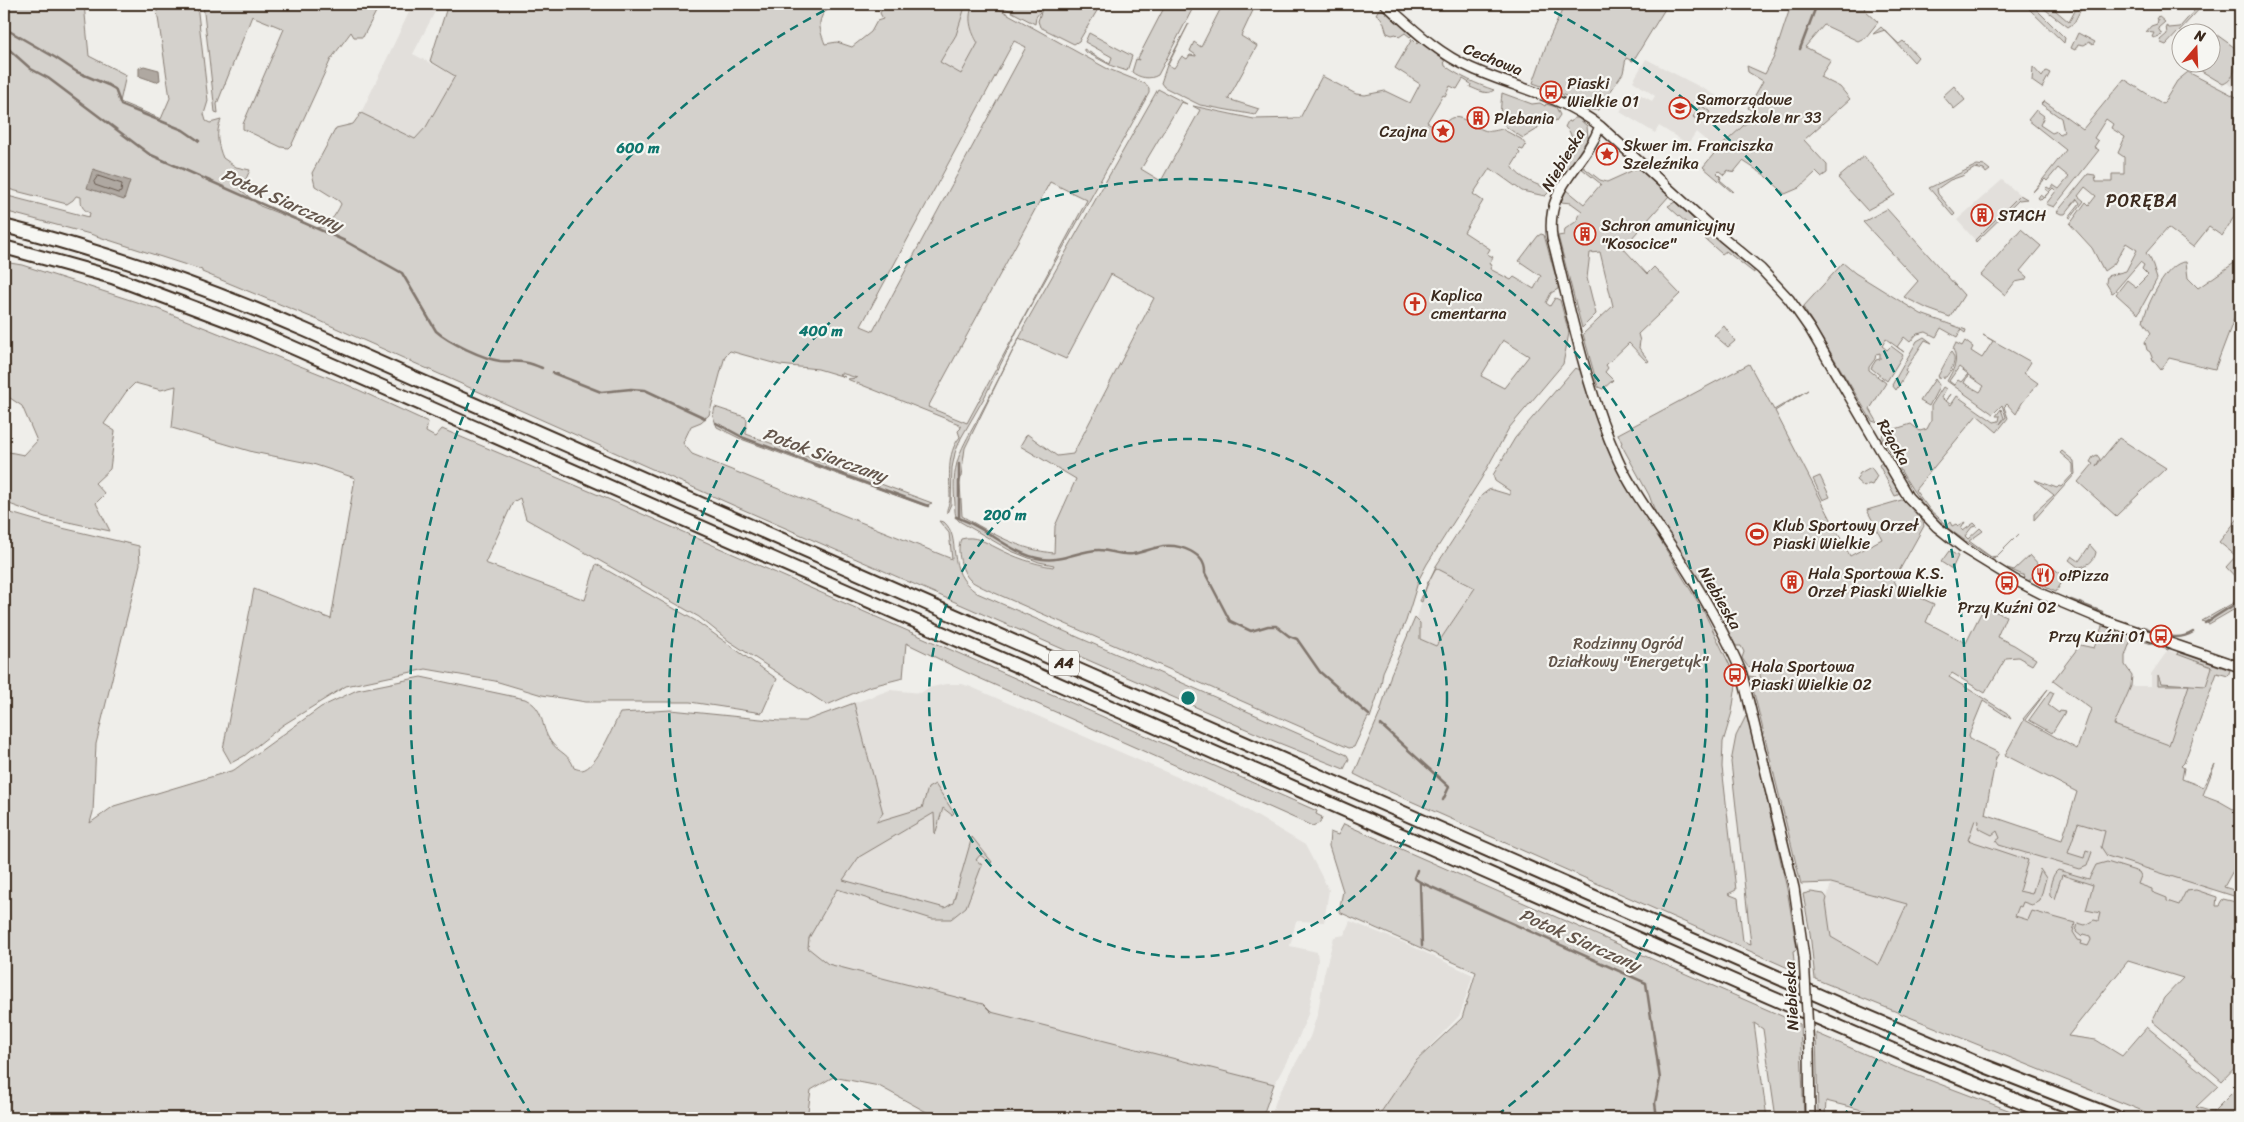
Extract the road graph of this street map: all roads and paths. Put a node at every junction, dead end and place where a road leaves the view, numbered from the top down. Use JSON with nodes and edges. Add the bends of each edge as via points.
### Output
{"nodes":[{"id":1,"x":1385,"y":4,"type":"edge"},
{"id":2,"x":1600,"y":126,"type":"junction"},
{"id":3,"x":4,"y":226,"type":"edge"},
{"id":4,"x":4,"y":247,"type":"edge"},
{"id":5,"x":2240,"y":667,"type":"edge"},
{"id":6,"x":1810,"y":1118,"type":"edge"},
{"id":7,"x":2060,"y":1118,"type":"edge"},
{"id":8,"x":2118,"y":1118,"type":"edge"}],
"edges":[{"from":1,"to":2,"type":"street","name":"Cechowa","via":[[1430,44],[1454,60],[1488,76],[1570,105]]},
{"from":2,"to":5,"type":"street","name":"Rżącka","via":[[1762,269],[1789,299],[1815,337],[1908,497],[1944,533],[2017,582],[2044,595],[2099,618]]},
{"from":2,"to":6,"type":"street","name":"Niebieska","bridge":true,"via":[[1558,193],[1552,208],[1552,238],[1597,403],[1619,461],[1691,577],[1730,645],[1742,674],[1794,888],[1804,957]]},
{"from":3,"to":8,"type":"highway","number":"A4","via":[[150,269],[290,323],[1845,1007]]},
{"from":4,"to":7,"type":"highway","number":"A4","via":[[112,277],[279,341],[1805,1012]]}]}
